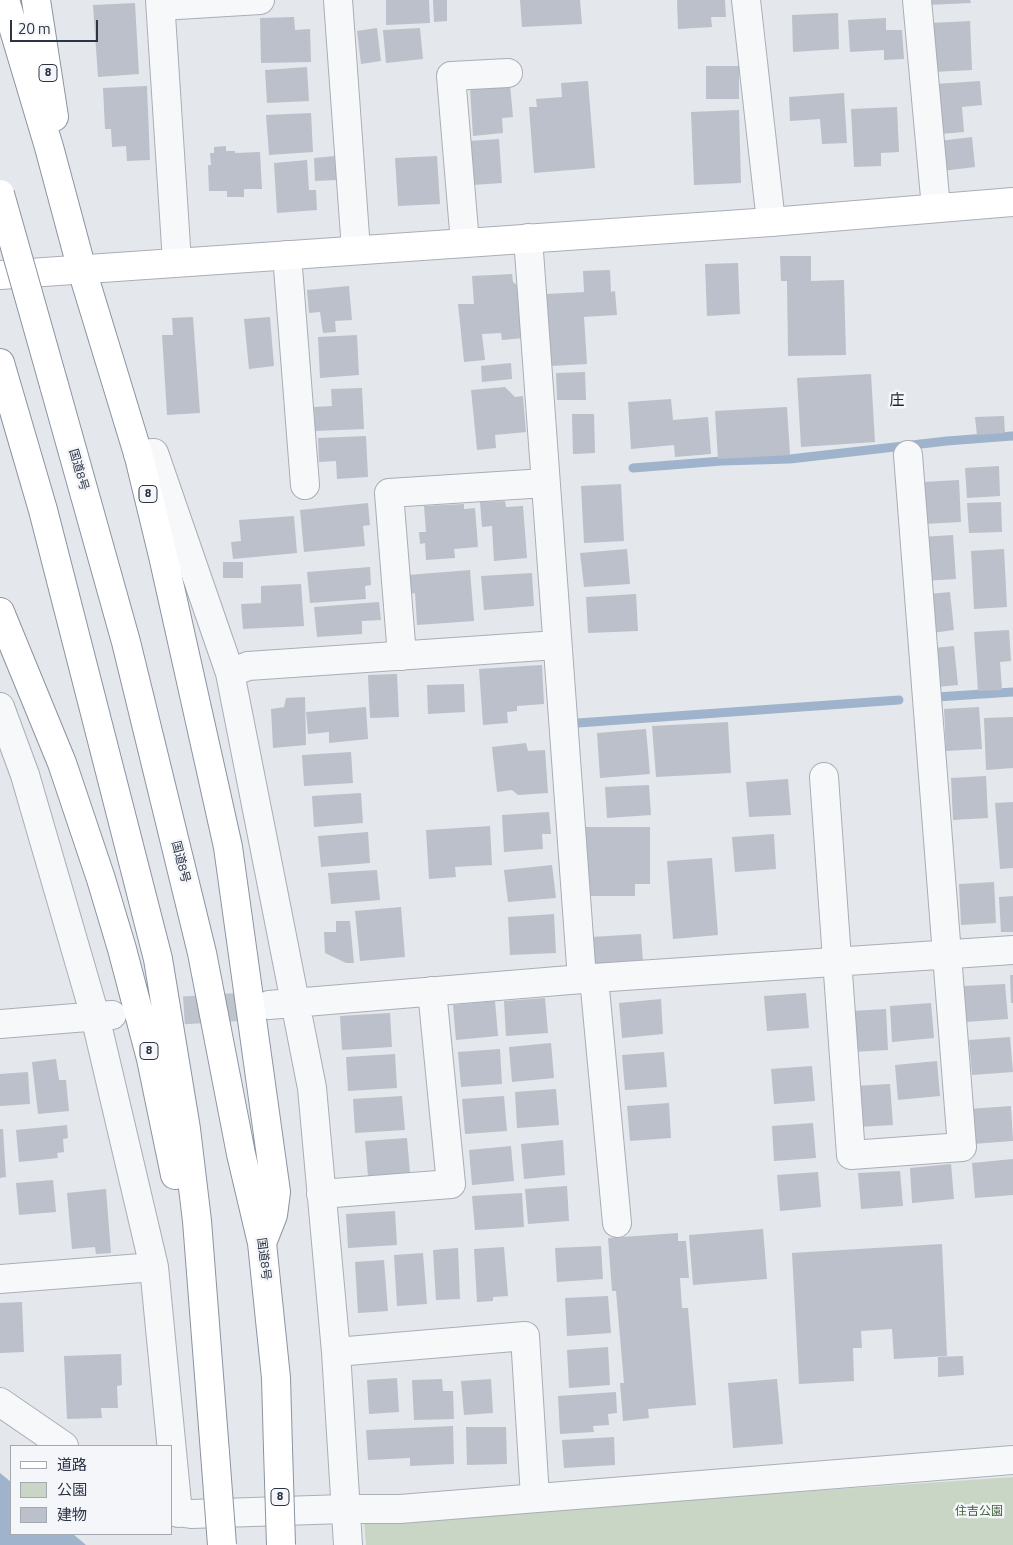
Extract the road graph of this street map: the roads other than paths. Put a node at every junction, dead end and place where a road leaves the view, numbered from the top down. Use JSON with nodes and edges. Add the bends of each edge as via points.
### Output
{"nodes":[{"id":1,"x":5,"y":0,"type":"edge"},
{"id":2,"x":36,"y":0,"type":"edge"},
{"id":3,"x":260,"y":0,"type":"edge"},
{"id":4,"x":338,"y":0,"type":"edge"},
{"id":5,"x":746,"y":0,"type":"edge"},
{"id":6,"x":917,"y":0,"type":"edge"},
{"id":7,"x":160,"y":3,"type":"edge"},
{"id":8,"x":508,"y":73,"type":"dead end"},
{"id":9,"x":49,"y":147,"type":"junction"},
{"id":10,"x":0,"y":194,"type":"edge"},
{"id":11,"x":1013,"y":202,"type":"edge"},
{"id":12,"x":936,"y":208,"type":"junction"},
{"id":13,"x":771,"y":222,"type":"junction"},
{"id":14,"x":528,"y":238,"type":"junction"},
{"id":15,"x":465,"y":243,"type":"junction"},
{"id":16,"x":356,"y":250,"type":"junction"},
{"id":17,"x":287,"y":255,"type":"junction"},
{"id":18,"x":177,"y":262,"type":"junction"},
{"id":19,"x":82,"y":270,"type":"junction"},
{"id":20,"x":0,"y":275,"type":"edge"},
{"id":21,"x":0,"y":363,"type":"edge"},
{"id":22,"x":138,"y":454,"type":"junction"},
{"id":23,"x":908,"y":455,"type":"dead end"},
{"id":24,"x":545,"y":483,"type":"junction"},
{"id":25,"x":305,"y":485,"type":"dead end"},
{"id":26,"x":0,"y":612,"type":"edge"},
{"id":27,"x":557,"y":645,"type":"junction"},
{"id":28,"x":402,"y":656,"type":"junction"},
{"id":29,"x":230,"y":673,"type":"junction"},
{"id":30,"x":0,"y":707,"type":"edge"},
{"id":31,"x":824,"y":777,"type":"dead end"},
{"id":32,"x":1013,"y":950,"type":"edge"},
{"id":33,"x":948,"y":954,"type":"junction"},
{"id":34,"x":837,"y":962,"type":"junction"},
{"id":35,"x":588,"y":978,"type":"junction"},
{"id":36,"x":432,"y":991,"type":"junction"},
{"id":37,"x":296,"y":1003,"type":"junction"},
{"id":38,"x":269,"y":1005,"type":"tunnel mouth"},
{"id":39,"x":104,"y":1016,"type":"junction"},
{"id":40,"x":0,"y":1024,"type":"edge"},
{"id":41,"x":321,"y":1194,"type":"junction"},
{"id":42,"x":197,"y":1221,"type":"junction"},
{"id":43,"x":617,"y":1223,"type":"dead end"},
{"id":44,"x":262,"y":1243,"type":"junction"},
{"id":45,"x":154,"y":1267,"type":"junction"},
{"id":46,"x":0,"y":1279,"type":"edge"},
{"id":47,"x":336,"y":1352,"type":"junction"},
{"id":48,"x":0,"y":1402,"type":"edge"},
{"id":49,"x":63,"y":1445,"type":"edge"},
{"id":50,"x":169,"y":1445,"type":"edge"},
{"id":51,"x":1013,"y":1460,"type":"edge"},
{"id":52,"x":172,"y":1477,"type":"edge"},
{"id":53,"x":535,"y":1497,"type":"junction"},
{"id":54,"x":344,"y":1508,"type":"junction"},
{"id":55,"x":175,"y":1512,"type":"edge"},
{"id":56,"x":222,"y":1545,"type":"edge"},
{"id":57,"x":281,"y":1545,"type":"edge"},
{"id":58,"x":348,"y":1545,"type":"edge"}],
"edges":[{"from":1,"to":9,"type":"main road","number":"8"},
{"from":2,"to":9,"type":"main road","number":"8","via":[[55,114]]},
{"from":3,"to":7,"type":"street"},
{"from":4,"to":16,"type":"street"},
{"from":5,"to":13,"type":"street"},
{"from":6,"to":12,"type":"street"},
{"from":7,"to":18,"type":"street"},
{"from":8,"to":15,"type":"street","via":[[451,76]]},
{"from":9,"to":19,"type":"main road","number":"8"},
{"from":10,"to":44,"type":"main road","name":"国道8号","number":"8","bridge":true,"via":[[126,642],[195,925]]},
{"from":11,"to":12,"type":"main road"},
{"from":12,"to":13,"type":"main road"},
{"from":13,"to":14,"type":"main road"},
{"from":14,"to":15,"type":"main road"},
{"from":14,"to":24,"type":"street"},
{"from":15,"to":16,"type":"main road"},
{"from":16,"to":17,"type":"main road"},
{"from":17,"to":18,"type":"main road"},
{"from":17,"to":25,"type":"street"},
{"from":18,"to":19,"type":"main road"},
{"from":19,"to":20,"type":"main road"},
{"from":19,"to":22,"type":"main road","number":"8"},
{"from":21,"to":42,"type":"main road","number":"8","via":[[43,510],[158,959],[186,1129]]},
{"from":22,"to":29,"type":"street","via":[[154,453]]},
{"from":22,"to":44,"type":"main road","number":"8","via":[[228,847],[276,1192],[273,1215]]},
{"from":23,"to":33,"type":"street"},
{"from":24,"to":27,"type":"street"},
{"from":24,"to":28,"type":"street","via":[[389,493]]},
{"from":26,"to":42,"type":"main road","number":"8","via":[[62,763],[101,879],[151,1059],[180,1195]]},
{"from":27,"to":28,"type":"street"},
{"from":27,"to":35,"type":"street"},
{"from":28,"to":29,"type":"street","via":[[248,666]]},
{"from":29,"to":37,"type":"street"},
{"from":30,"to":39,"type":"street"},
{"from":31,"to":34,"type":"street"},
{"from":32,"to":33,"type":"street"},
{"from":33,"to":34,"type":"street"},
{"from":33,"to":34,"type":"street","via":[[962,1147],[851,1155]]},
{"from":34,"to":35,"type":"street"},
{"from":35,"to":36,"type":"street"},
{"from":35,"to":43,"type":"street"},
{"from":36,"to":37,"type":"street"},
{"from":36,"to":41,"type":"street","via":[[451,1184]]},
{"from":37,"to":38,"type":"street"},
{"from":37,"to":41,"type":"street","via":[[312,1088]]},
{"from":39,"to":40,"type":"street"},
{"from":39,"to":45,"type":"street"},
{"from":41,"to":47,"type":"street"},
{"from":42,"to":56,"type":"main road","number":"8","bridge":true},
{"from":44,"to":57,"type":"main road","name":"国道8号","number":"8","bridge":true,"via":[[276,1378]]},
{"from":45,"to":46,"type":"street"},
{"from":45,"to":50,"type":"street"},
{"from":47,"to":53,"type":"street","via":[[525,1336]]},
{"from":47,"to":54,"type":"street"},
{"from":48,"to":49,"type":"street"},
{"from":51,"to":53,"type":"street"},
{"from":52,"to":55,"type":"street"},
{"from":53,"to":54,"type":"street","via":[[400,1508]]},
{"from":54,"to":55,"type":"street"},
{"from":54,"to":58,"type":"street"}]}
